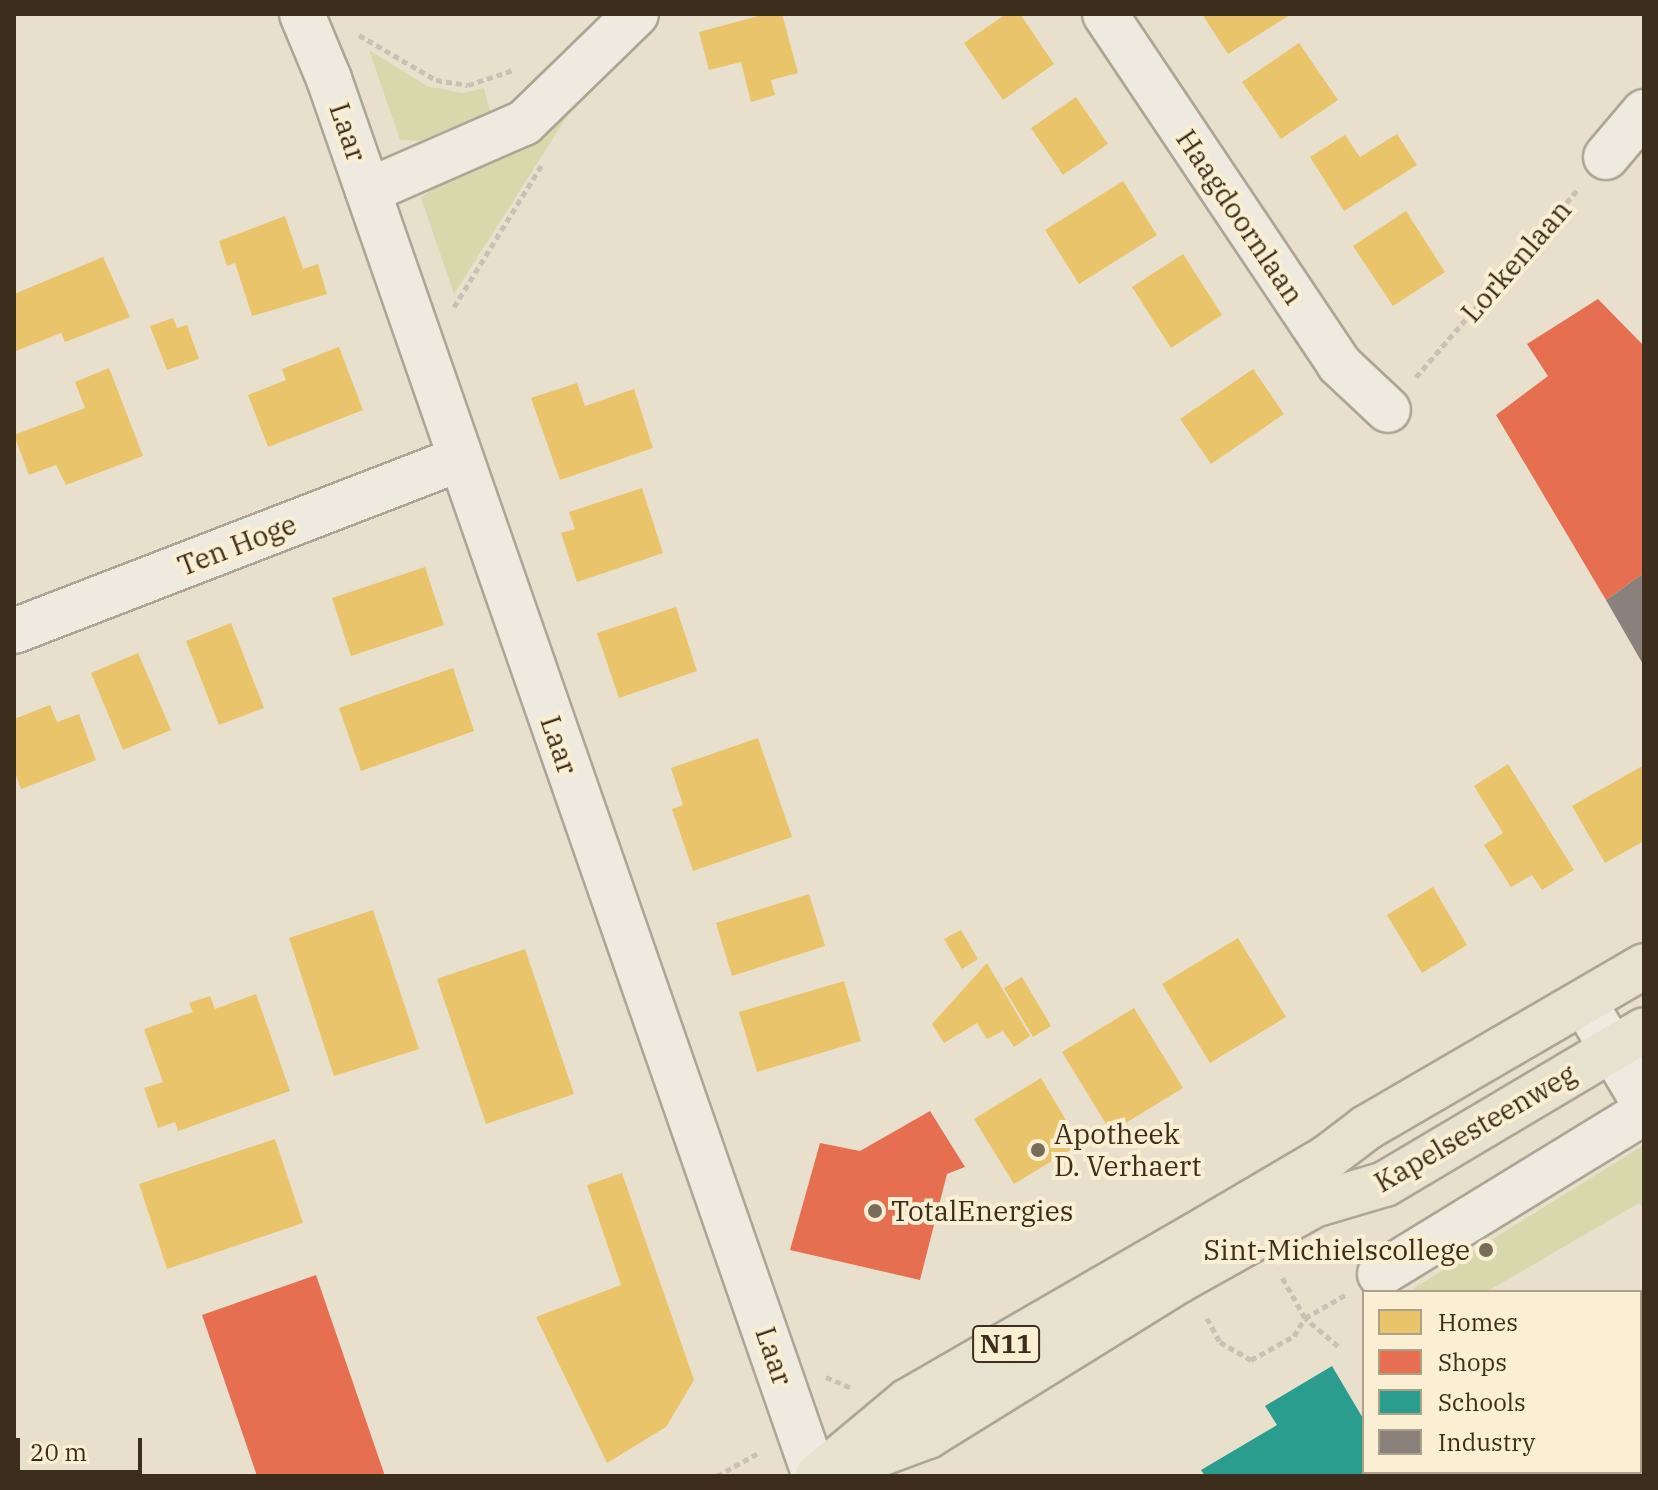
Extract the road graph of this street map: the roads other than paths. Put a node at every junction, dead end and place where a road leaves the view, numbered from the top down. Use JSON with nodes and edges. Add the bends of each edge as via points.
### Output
{"nodes":[{"id":1,"x":302,"y":14,"type":"edge"},
{"id":2,"x":636,"y":14,"type":"edge"},
{"id":3,"x":1105,"y":14,"type":"edge"},
{"id":4,"x":1644,"y":112,"type":"edge"},
{"id":5,"x":1606,"y":157,"type":"road end"},
{"id":6,"x":368,"y":191,"type":"junction"},
{"id":7,"x":1388,"y":410,"type":"road end"},
{"id":8,"x":459,"y":459,"type":"junction"},
{"id":9,"x":14,"y":631,"type":"edge"},
{"id":10,"x":1644,"y":966,"type":"edge"},
{"id":11,"x":1584,"y":1002,"type":"junction"},
{"id":12,"x":1627,"y":1040,"type":"edge"},
{"id":13,"x":1644,"y":1103,"type":"edge"},
{"id":14,"x":1644,"y":1112,"type":"edge"},
{"id":15,"x":1328,"y":1157,"type":"junction"},
{"id":16,"x":1337,"y":1200,"type":"junction"},
{"id":17,"x":1364,"y":1263,"type":"road end"},
{"id":18,"x":818,"y":1476,"type":"edge"}],
"edges":[{"from":1,"to":6,"type":"street","name":"Laar"},
{"from":2,"to":6,"type":"street","via":[[524,123]]},
{"from":3,"to":7,"type":"street","name":"Haagdoornlaan","via":[[1339,364]]},
{"from":4,"to":5,"type":"street"},
{"from":6,"to":8,"type":"street","name":"Laar"},
{"from":8,"to":9,"type":"street","name":"Ten Hoge"},
{"from":8,"to":18,"type":"street","name":"Laar"},
{"from":10,"to":11,"type":"main road","name":"Kapelsesteenweg","number":"N11"},
{"from":11,"to":12,"type":"street","name":"Kapelsesteenweg"},
{"from":11,"to":15,"type":"main road","name":"Kapelsesteenweg","number":"N11","via":[[1366,1128]]},
{"from":12,"to":13,"type":"street"},
{"from":12,"to":16,"type":"main road","name":"Kapelsesteenweg","number":"N11","via":[[1385,1184]]},
{"from":14,"to":17,"type":"street"},
{"from":15,"to":16,"type":"street","name":"Kapelsesteenweg"},
{"from":15,"to":18,"type":"main road","name":"Kapelsesteenweg","number":"N11","via":[[908,1401]]},
{"from":16,"to":18,"type":"main road","name":"Kapelsesteenweg","number":"N11","via":[[1314,1205],[1178,1281],[928,1436]]}]}
